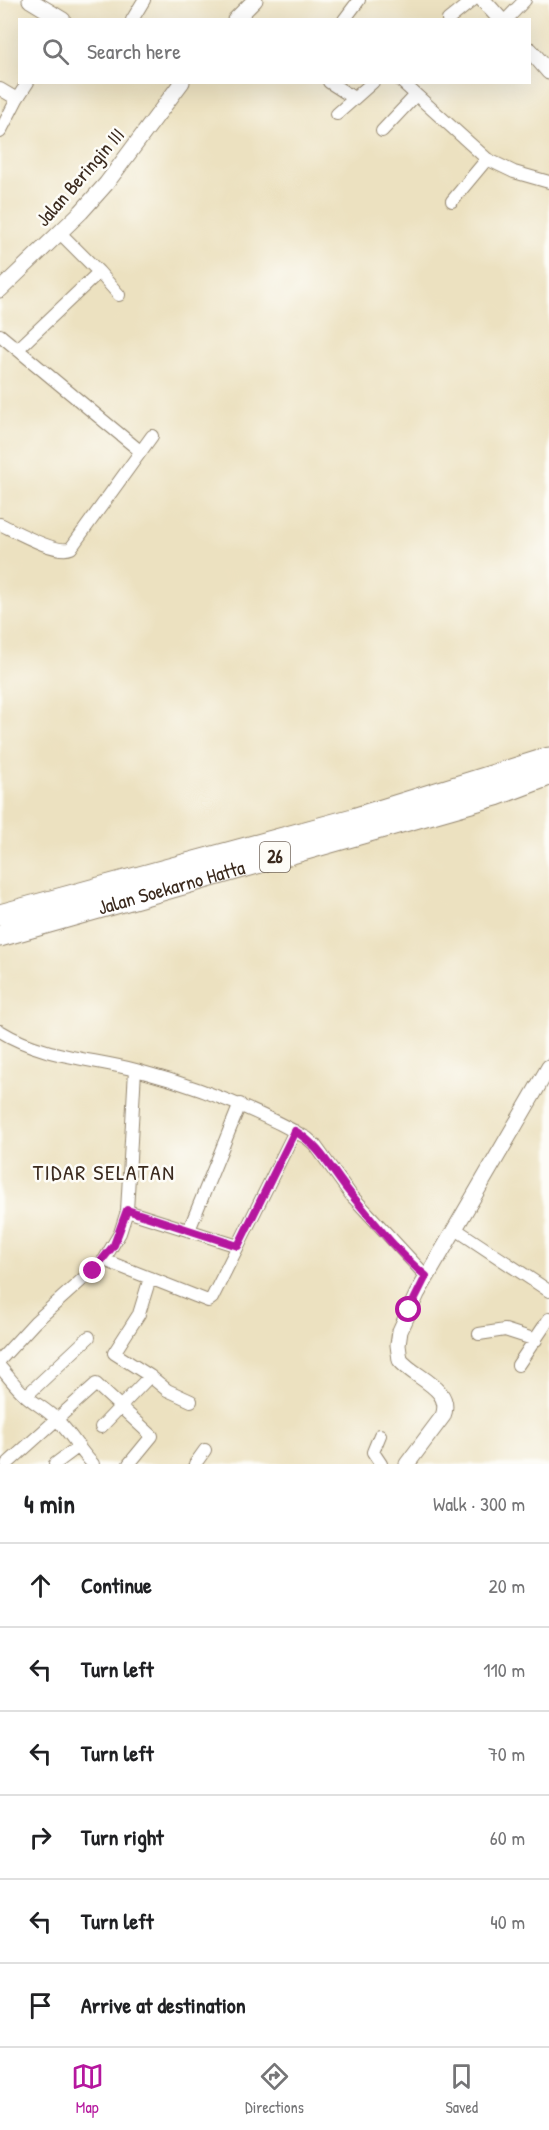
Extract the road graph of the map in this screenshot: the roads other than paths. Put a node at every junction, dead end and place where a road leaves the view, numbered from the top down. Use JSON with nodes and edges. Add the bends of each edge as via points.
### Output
{"nodes":[{"id":1,"x":30,"y":0,"type":"edge"},
{"id":2,"x":144,"y":0,"type":"edge"},
{"id":3,"x":255,"y":0,"type":"edge"},
{"id":4,"x":359,"y":0,"type":"edge"},
{"id":5,"x":473,"y":0,"type":"edge"},
{"id":6,"x":483,"y":0,"type":"edge"},
{"id":7,"x":525,"y":0,"type":"edge"},
{"id":8,"x":60,"y":18,"type":"edge"},
{"id":9,"x":133,"y":18,"type":"edge"},
{"id":10,"x":237,"y":18,"type":"edge"},
{"id":11,"x":346,"y":18,"type":"edge"},
{"id":12,"x":450,"y":18,"type":"edge"},
{"id":13,"x":499,"y":18,"type":"edge"},
{"id":14,"x":508,"y":18,"type":"edge"},
{"id":15,"x":531,"y":51,"type":"edge"},
{"id":16,"x":549,"y":72,"type":"edge"},
{"id":17,"x":27,"y":84,"type":"edge"},
{"id":18,"x":332,"y":84,"type":"edge"},
{"id":19,"x":371,"y":84,"type":"edge"},
{"id":20,"x":404,"y":84,"type":"edge"},
{"id":21,"x":174,"y":85,"type":"edge"},
{"id":22,"x":0,"y":88,"type":"edge"},
{"id":23,"x":415,"y":96,"type":"junction"},
{"id":24,"x":354,"y":98,"type":"junction"},
{"id":25,"x":17,"y":99,"type":"junction"},
{"id":26,"x":337,"y":114,"type":"dead end"},
{"id":27,"x":382,"y":130,"type":"dead end"},
{"id":28,"x":0,"y":132,"type":"edge"},
{"id":29,"x":487,"y":159,"type":"junction"},
{"id":30,"x":549,"y":182,"type":"edge"},
{"id":31,"x":452,"y":201,"type":"dead end"},
{"id":32,"x":60,"y":233,"type":"junction"},
{"id":33,"x":99,"y":272,"type":"junction"},
{"id":34,"x":0,"y":290,"type":"edge"},
{"id":35,"x":118,"y":295,"type":"dead end"},
{"id":36,"x":0,"y":335,"type":"edge"},
{"id":37,"x":19,"y":348,"type":"junction"},
{"id":38,"x":152,"y":436,"type":"dead end"},
{"id":39,"x":140,"y":451,"type":"junction"},
{"id":40,"x":0,"y":524,"type":"edge"},
{"id":41,"x":548,"y":763,"type":"edge"},
{"id":42,"x":0,"y":915,"type":"edge"},
{"id":43,"x":0,"y":936,"type":"edge"},
{"id":44,"x":0,"y":1030,"type":"edge"},
{"id":45,"x":135,"y":1070,"type":"junction"},
{"id":46,"x":547,"y":1073,"type":"edge"},
{"id":47,"x":240,"y":1104,"type":"junction"},
{"id":48,"x":295,"y":1131,"type":"junction"},
{"id":49,"x":127,"y":1210,"type":"junction"},
{"id":50,"x":454,"y":1228,"type":"junction"},
{"id":51,"x":189,"y":1230,"type":"junction"},
{"id":52,"x":238,"y":1246,"type":"junction"},
{"id":53,"x":104,"y":1260,"type":"junction"},
{"id":54,"x":425,"y":1275,"type":"junction"},
{"id":55,"x":150,"y":1278,"type":"junction"},
{"id":56,"x":549,"y":1291,"type":"edge"},
{"id":57,"x":549,"y":1319,"type":"edge"},
{"id":58,"x":479,"y":1334,"type":"dead end"},
{"id":59,"x":89,"y":1337,"type":"dead end"},
{"id":60,"x":536,"y":1340,"type":"junction"},
{"id":61,"x":0,"y":1360,"type":"edge"},
{"id":62,"x":518,"y":1365,"type":"dead end"},
{"id":63,"x":0,"y":1367,"type":"edge"},
{"id":64,"x":150,"y":1376,"type":"junction"},
{"id":65,"x":26,"y":1396,"type":"junction"},
{"id":66,"x":191,"y":1401,"type":"dead end"},
{"id":67,"x":122,"y":1406,"type":"junction"},
{"id":68,"x":58,"y":1420,"type":"junction"},
{"id":69,"x":101,"y":1427,"type":"dead end"},
{"id":70,"x":380,"y":1435,"type":"dead end"},
{"id":71,"x":79,"y":1446,"type":"junction"},
{"id":72,"x":205,"y":1450,"type":"dead end"},
{"id":73,"x":0,"y":1457,"type":"edge"},
{"id":74,"x":7,"y":1464,"type":"edge"},
{"id":75,"x":55,"y":1464,"type":"edge"},
{"id":76,"x":93,"y":1464,"type":"edge"},
{"id":77,"x":129,"y":1464,"type":"edge"},
{"id":78,"x":195,"y":1464,"type":"edge"},
{"id":79,"x":381,"y":1464,"type":"edge"},
{"id":80,"x":407,"y":1464,"type":"edge"}],
"edges":[{"from":1,"to":8,"type":"street"},
{"from":2,"to":9,"type":"street"},
{"from":3,"to":10,"type":"street"},
{"from":4,"to":11,"type":"street"},
{"from":5,"to":12,"type":"street"},
{"from":6,"to":13,"type":"street"},
{"from":7,"to":14,"type":"street"},
{"from":15,"to":16,"type":"street"},
{"from":17,"to":25,"type":"street"},
{"from":18,"to":24,"type":"street"},
{"from":19,"to":24,"type":"street"},
{"from":20,"to":23,"type":"street"},
{"from":21,"to":32,"type":"street","name":"Jalan Beringin III","via":[[106,184]]},
{"from":22,"to":25,"type":"street"},
{"from":23,"to":27,"type":"street"},
{"from":23,"to":29,"type":"street"},
{"from":24,"to":26,"type":"street"},
{"from":25,"to":28,"type":"street"},
{"from":29,"to":30,"type":"street"},
{"from":29,"to":31,"type":"street"},
{"from":32,"to":33,"type":"street"},
{"from":32,"to":34,"type":"street","name":"Jalan Beringin III"},
{"from":33,"to":35,"type":"street"},
{"from":33,"to":37,"type":"street"},
{"from":36,"to":37,"type":"street"},
{"from":37,"to":39,"type":"street"},
{"from":38,"to":39,"type":"street"},
{"from":39,"to":40,"type":"street","via":[[67,550]]},
{"from":41,"to":42,"type":"highway","name":"Jalan Soekarno Hatta","number":"26"},
{"from":41,"to":43,"type":"highway","name":"Jalan Soekarno Hatta","number":"26","via":[[496,795]]},
{"from":44,"to":45,"type":"street","via":[[42,1051]]},
{"from":45,"to":47,"type":"street"},
{"from":45,"to":49,"type":"street"},
{"from":46,"to":50,"type":"street"},
{"from":47,"to":48,"type":"street"},
{"from":47,"to":51,"type":"street"},
{"from":48,"to":52,"type":"street"},
{"from":48,"to":54,"type":"street","via":[[315,1145],[351,1195]]},
{"from":49,"to":51,"type":"street"},
{"from":49,"to":53,"type":"street","via":[[120,1233]]},
{"from":50,"to":54,"type":"street"},
{"from":50,"to":56,"type":"street"},
{"from":51,"to":52,"type":"street"},
{"from":52,"to":55,"type":"street","via":[[209,1300]]},
{"from":53,"to":55,"type":"street"},
{"from":53,"to":61,"type":"street","via":[[35,1322]]},
{"from":54,"to":80,"type":"street","via":[[400,1331],[399,1356],[410,1370],[441,1392],[445,1410]]},
{"from":55,"to":64,"type":"street","via":[[139,1314],[114,1352]]},
{"from":57,"to":60,"type":"street"},
{"from":58,"to":60,"type":"street","via":[[505,1330]]},
{"from":59,"to":65,"type":"street"},
{"from":60,"to":62,"type":"street"},
{"from":63,"to":65,"type":"street"},
{"from":64,"to":66,"type":"street","via":[[167,1390]]},
{"from":64,"to":67,"type":"street"},
{"from":65,"to":68,"type":"street"},
{"from":67,"to":68,"type":"street","via":[[96,1384]]},
{"from":67,"to":69,"type":"street"},
{"from":67,"to":77,"type":"street","via":[[152,1436]]},
{"from":68,"to":71,"type":"street"},
{"from":68,"to":74,"type":"street"},
{"from":70,"to":79,"type":"street","via":[[373,1452]]},
{"from":71,"to":75,"type":"street"},
{"from":71,"to":76,"type":"street"},
{"from":72,"to":78,"type":"street"},
{"from":73,"to":74,"type":"street"}]}
